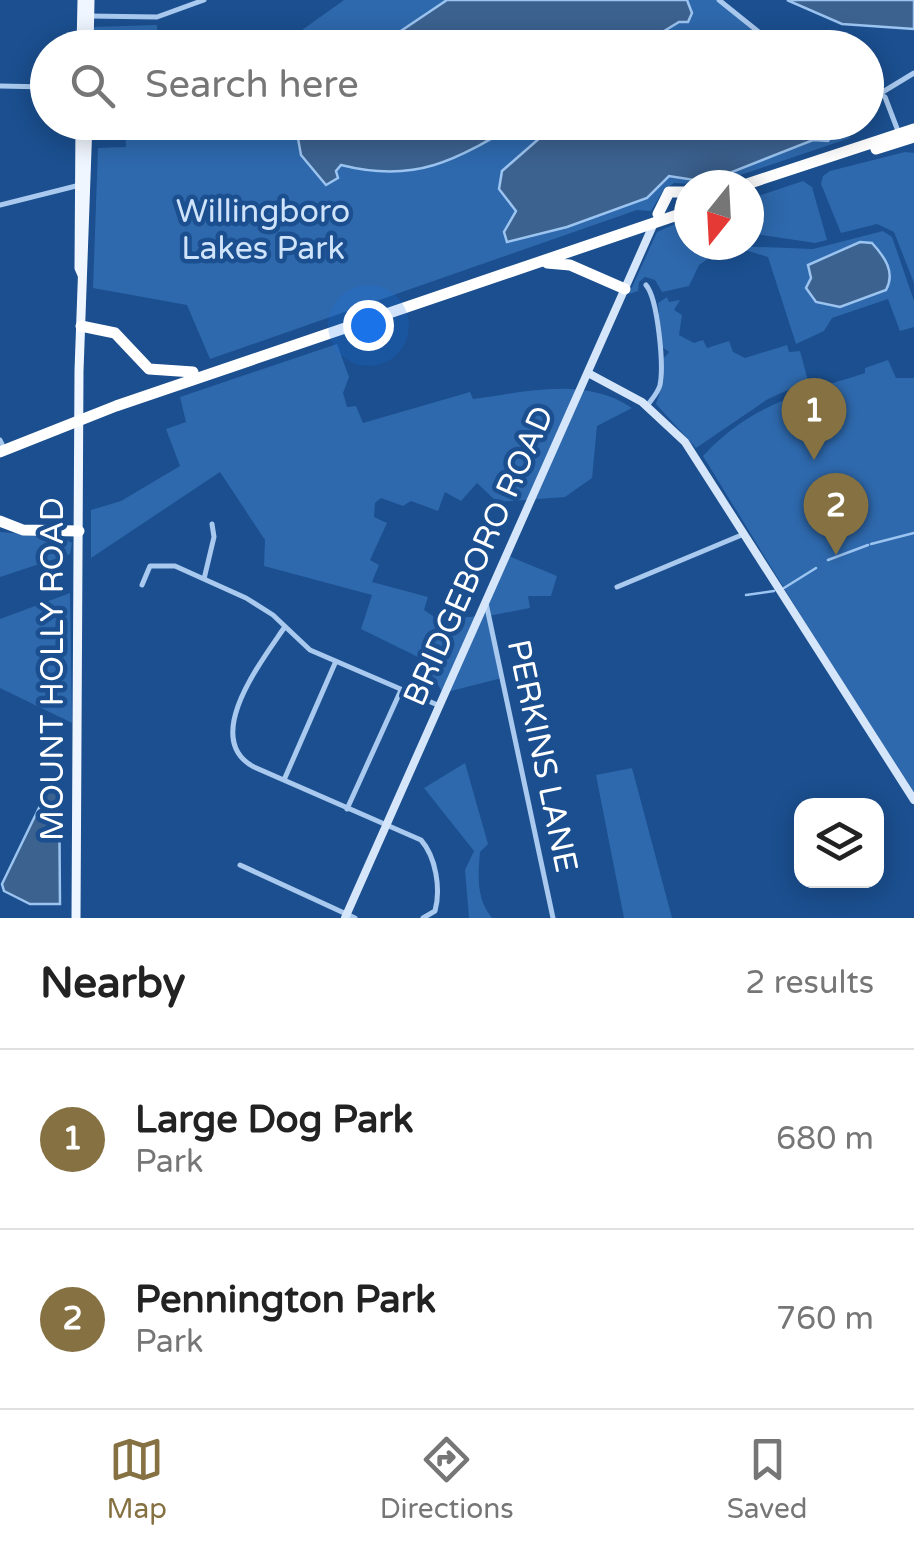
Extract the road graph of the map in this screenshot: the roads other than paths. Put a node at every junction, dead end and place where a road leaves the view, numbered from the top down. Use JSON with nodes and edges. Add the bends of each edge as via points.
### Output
{"nodes":[{"id":1,"x":82,"y":0,"type":"edge"},
{"id":2,"x":90,"y":0,"type":"edge"},
{"id":3,"x":204,"y":0,"type":"edge"},
{"id":4,"x":720,"y":0,"type":"edge"},
{"id":5,"x":85,"y":16,"type":"junction"},
{"id":6,"x":83,"y":30,"type":"edge"},
{"id":7,"x":87,"y":30,"type":"edge"},
{"id":8,"x":756,"y":30,"type":"edge"},
{"id":9,"x":914,"y":73,"type":"edge"},
{"id":10,"x":0,"y":86,"type":"edge"},
{"id":11,"x":30,"y":87,"type":"edge"},
{"id":12,"x":884,"y":91,"type":"edge"},
{"id":13,"x":884,"y":100,"type":"edge"},
{"id":14,"x":914,"y":128,"type":"edge"},
{"id":15,"x":899,"y":133,"type":"junction"},
{"id":16,"x":914,"y":137,"type":"edge"},
{"id":17,"x":884,"y":138,"type":"edge"},
{"id":18,"x":81,"y":140,"type":"edge"},
{"id":19,"x":87,"y":140,"type":"edge"},
{"id":20,"x":878,"y":140,"type":"edge"},
{"id":21,"x":764,"y":178,"type":"edge"},
{"id":22,"x":84,"y":185,"type":"junction"},
{"id":23,"x":764,"y":186,"type":"edge"},
{"id":24,"x":674,"y":192,"type":"edge"},
{"id":25,"x":0,"y":205,"type":"edge"},
{"id":26,"x":674,"y":212,"type":"edge"},
{"id":27,"x":656,"y":218,"type":"junction"},
{"id":28,"x":538,"y":263,"type":"junction"},
{"id":29,"x":646,"y":285,"type":"dead end"},
{"id":30,"x":625,"y":288,"type":"junction"},
{"id":31,"x":81,"y":326,"type":"junction"},
{"id":32,"x":193,"y":372,"type":"junction"},
{"id":33,"x":588,"y":373,"type":"junction"},
{"id":34,"x":647,"y":406,"type":"junction"},
{"id":35,"x":80,"y":416,"type":"junction"},
{"id":36,"x":0,"y":445,"type":"edge"},
{"id":37,"x":0,"y":521,"type":"edge"},
{"id":38,"x":212,"y":524,"type":"dead end"},
{"id":39,"x":79,"y":531,"type":"junction"},
{"id":40,"x":744,"y":534,"type":"junction"},
{"id":41,"x":204,"y":579,"type":"junction"},
{"id":42,"x":142,"y":585,"type":"dead end"},
{"id":43,"x":617,"y":587,"type":"dead end"},
{"id":44,"x":486,"y":602,"type":"junction"},
{"id":45,"x":284,"y":628,"type":"junction"},
{"id":46,"x":336,"y":662,"type":"junction"},
{"id":47,"x":401,"y":690,"type":"junction"},
{"id":48,"x":440,"y":706,"type":"junction"},
{"id":49,"x":284,"y":780,"type":"junction"},
{"id":50,"x":914,"y":800,"type":"edge"},
{"id":51,"x":346,"y":809,"type":"junction"},
{"id":52,"x":386,"y":826,"type":"junction"},
{"id":53,"x":240,"y":866,"type":"dead end"},
{"id":54,"x":349,"y":917,"type":"edge"},
{"id":55,"x":76,"y":918,"type":"edge"},
{"id":56,"x":423,"y":918,"type":"edge"},
{"id":57,"x":554,"y":918,"type":"edge"}],
"edges":[{"from":1,"to":5,"type":"main road"},
{"from":2,"to":5,"type":"main road"},
{"from":3,"to":5,"type":"street","via":[[157,17]]},
{"from":4,"to":8,"type":"street"},
{"from":5,"to":6,"type":"main road"},
{"from":5,"to":7,"type":"main road"},
{"from":9,"to":12,"type":"street"},
{"from":10,"to":11,"type":"street"},
{"from":13,"to":15,"type":"street"},
{"from":14,"to":15,"type":"highway"},
{"from":15,"to":17,"type":"highway"},
{"from":16,"to":23,"type":"highway"},
{"from":18,"to":22,"type":"main road"},
{"from":19,"to":22,"type":"main road"},
{"from":20,"to":21,"type":"highway"},
{"from":22,"to":25,"type":"street"},
{"from":22,"to":31,"type":"main road","name":"MOUNT HOLLY ROAD"},
{"from":24,"to":27,"type":"highway"},
{"from":26,"to":27,"type":"highway"},
{"from":27,"to":28,"type":"highway"},
{"from":27,"to":30,"type":"street","name":"BRIDGEBORO ROAD"},
{"from":27,"to":32,"type":"highway"},
{"from":28,"to":30,"type":"highway","via":[[570,265]]},
{"from":28,"to":35,"type":"highway"},
{"from":29,"to":34,"type":"street","via":[[654,296],[660,373]]},
{"from":30,"to":33,"type":"street","name":"BRIDGEBORO ROAD"},
{"from":31,"to":32,"type":"highway","via":[[115,332],[149,369]]},
{"from":31,"to":35,"type":"main road","name":"MOUNT HOLLY ROAD"},
{"from":32,"to":35,"type":"highway"},
{"from":33,"to":34,"type":"street"},
{"from":33,"to":44,"type":"street","name":"BRIDGEBORO ROAD"},
{"from":34,"to":40,"type":"street","via":[[691,450]]},
{"from":35,"to":36,"type":"highway"},
{"from":35,"to":39,"type":"main road","name":"MOUNT HOLLY ROAD"},
{"from":37,"to":39,"type":"highway","via":[[22,530]]},
{"from":38,"to":41,"type":"street"},
{"from":39,"to":55,"type":"main road","name":"MOUNT HOLLY ROAD"},
{"from":40,"to":43,"type":"street"},
{"from":40,"to":50,"type":"street"},
{"from":41,"to":42,"type":"street","via":[[154,564],[144,571]]},
{"from":41,"to":45,"type":"street","via":[[258,604]]},
{"from":44,"to":48,"type":"street","name":"BRIDGEBORO ROAD"},
{"from":44,"to":57,"type":"street","name":"PERKINS LANE"},
{"from":45,"to":46,"type":"street"},
{"from":45,"to":49,"type":"street","via":[[230,735],[244,762]]},
{"from":46,"to":47,"type":"street"},
{"from":46,"to":49,"type":"street"},
{"from":47,"to":48,"type":"street"},
{"from":47,"to":51,"type":"street"},
{"from":48,"to":52,"type":"street","name":"BRIDGEBORO ROAD"},
{"from":49,"to":51,"type":"street"},
{"from":51,"to":52,"type":"street"},
{"from":52,"to":54,"type":"street","name":"BRIDGEBORO ROAD"},
{"from":52,"to":56,"type":"street","via":[[417,836],[428,848],[437,902]]},
{"from":53,"to":54,"type":"street"}]}
